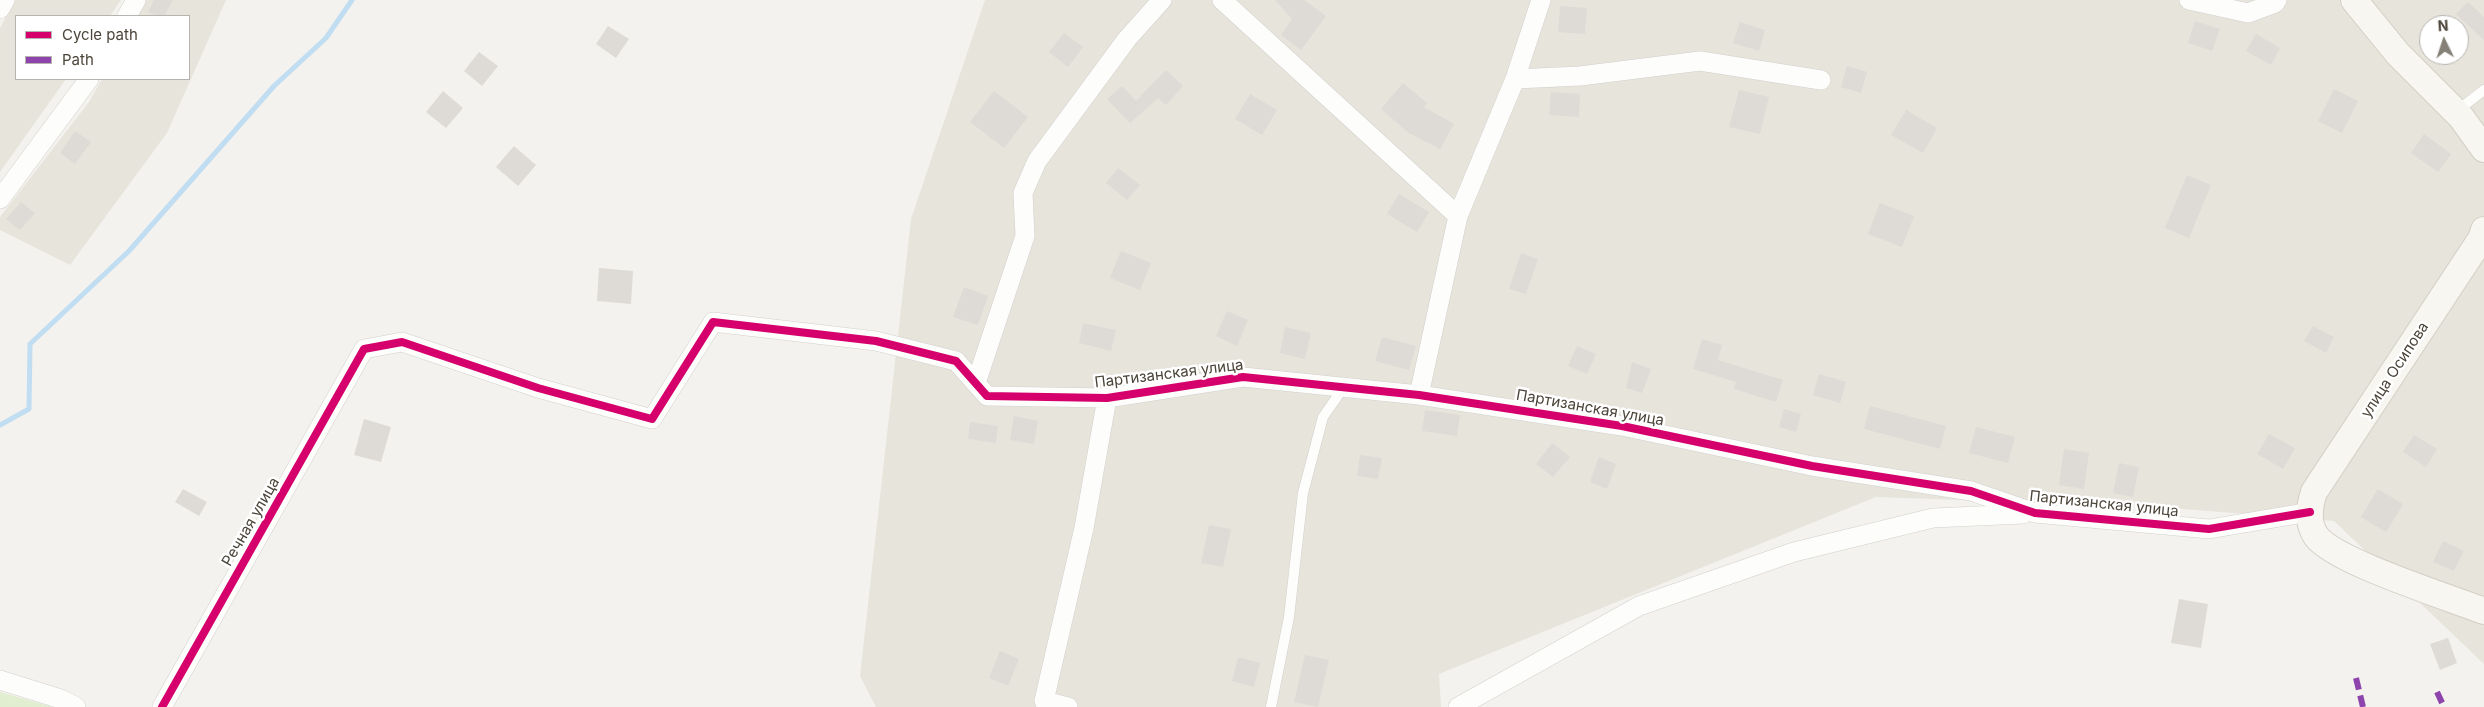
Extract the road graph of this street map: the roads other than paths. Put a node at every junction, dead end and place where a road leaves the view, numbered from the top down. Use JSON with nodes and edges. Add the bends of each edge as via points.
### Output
{"nodes":[{"id":1,"x":5,"y":0,"type":"edge"},
{"id":2,"x":136,"y":0,"type":"edge"},
{"id":3,"x":1162,"y":0,"type":"edge"},
{"id":4,"x":1222,"y":0,"type":"edge"},
{"id":5,"x":1541,"y":0,"type":"edge"},
{"id":6,"x":2189,"y":0,"type":"edge"},
{"id":7,"x":2277,"y":0,"type":"edge"},
{"id":8,"x":2354,"y":0,"type":"edge"},
{"id":9,"x":0,"y":9,"type":"edge"},
{"id":10,"x":128,"y":15,"type":"edge"},
{"id":11,"x":1515,"y":79,"type":"junction"},
{"id":12,"x":88,"y":80,"type":"edge"},
{"id":13,"x":1822,"y":80,"type":"dead end"},
{"id":14,"x":2484,"y":90,"type":"edge"},
{"id":15,"x":2459,"y":114,"type":"junction"},
{"id":16,"x":2484,"y":135,"type":"edge"},
{"id":17,"x":2484,"y":149,"type":"edge"},
{"id":18,"x":0,"y":199,"type":"edge"},
{"id":19,"x":1458,"y":216,"type":"junction"},
{"id":20,"x":2484,"y":230,"type":"edge"},
{"id":21,"x":364,"y":349,"type":"joint"},
{"id":22,"x":976,"y":383,"type":"junction"},
{"id":23,"x":1344,"y":387,"type":"junction"},
{"id":24,"x":1419,"y":394,"type":"junction"},
{"id":25,"x":1107,"y":398,"type":"junction"},
{"id":26,"x":2310,"y":512,"type":"junction"},
{"id":27,"x":2035,"y":513,"type":"junction"},
{"id":28,"x":2484,"y":612,"type":"edge"},
{"id":29,"x":0,"y":680,"type":"edge"},
{"id":30,"x":76,"y":707,"type":"edge"},
{"id":31,"x":162,"y":707,"type":"edge"},
{"id":32,"x":1068,"y":707,"type":"edge"},
{"id":33,"x":1271,"y":707,"type":"edge"},
{"id":34,"x":1458,"y":707,"type":"edge"}],
"edges":[{"from":1,"to":9,"type":"street"},
{"from":2,"to":10,"type":"street"},
{"from":3,"to":22,"type":"street","via":[[1127,39],[1037,161],[1023,193],[1025,236]]},
{"from":4,"to":19,"type":"street"},
{"from":5,"to":11,"type":"street"},
{"from":6,"to":7,"type":"street","via":[[2248,13]]},
{"from":8,"to":15,"type":"main road","via":[[2398,54]]},
{"from":11,"to":13,"type":"street","via":[[1580,76],[1700,61]]},
{"from":11,"to":19,"type":"street"},
{"from":12,"to":18,"type":"street"},
{"from":14,"to":15,"type":"lane"},
{"from":15,"to":16,"type":"street"},
{"from":15,"to":17,"type":"main road"},
{"from":19,"to":24,"type":"street"},
{"from":20,"to":26,"type":"main road","name":"улица Осипова","via":[[2314,492]]},
{"from":21,"to":22,"type":"street","name":"Партизанская улица","via":[[402,342],[538,388],[652,419],[713,322],[876,341],[956,361]]},
{"from":21,"to":31,"type":"street","name":"Речная улица"},
{"from":22,"to":25,"type":"street","name":"Партизанская улица","via":[[987,396]]},
{"from":23,"to":24,"type":"street","name":"Партизанская улица"},
{"from":23,"to":25,"type":"street","name":"Партизанская улица","via":[[1243,377]]},
{"from":23,"to":33,"type":"lane","via":[[1323,417],[1303,493],[1289,617]]},
{"from":24,"to":27,"type":"street","name":"Партизанская улица","via":[[1622,426],[1812,466],[1970,491]]},
{"from":25,"to":32,"type":"street","via":[[1084,528],[1044,701]]},
{"from":26,"to":27,"type":"street","name":"Партизанская улица","via":[[2208,529]]},
{"from":26,"to":28,"type":"main road","via":[[2310,525],[2317,538],[2339,554]]},
{"from":27,"to":34,"type":"street","via":[[1933,518],[1794,552],[1639,606]]},
{"from":29,"to":30,"type":"street","via":[[61,699]]}]}
